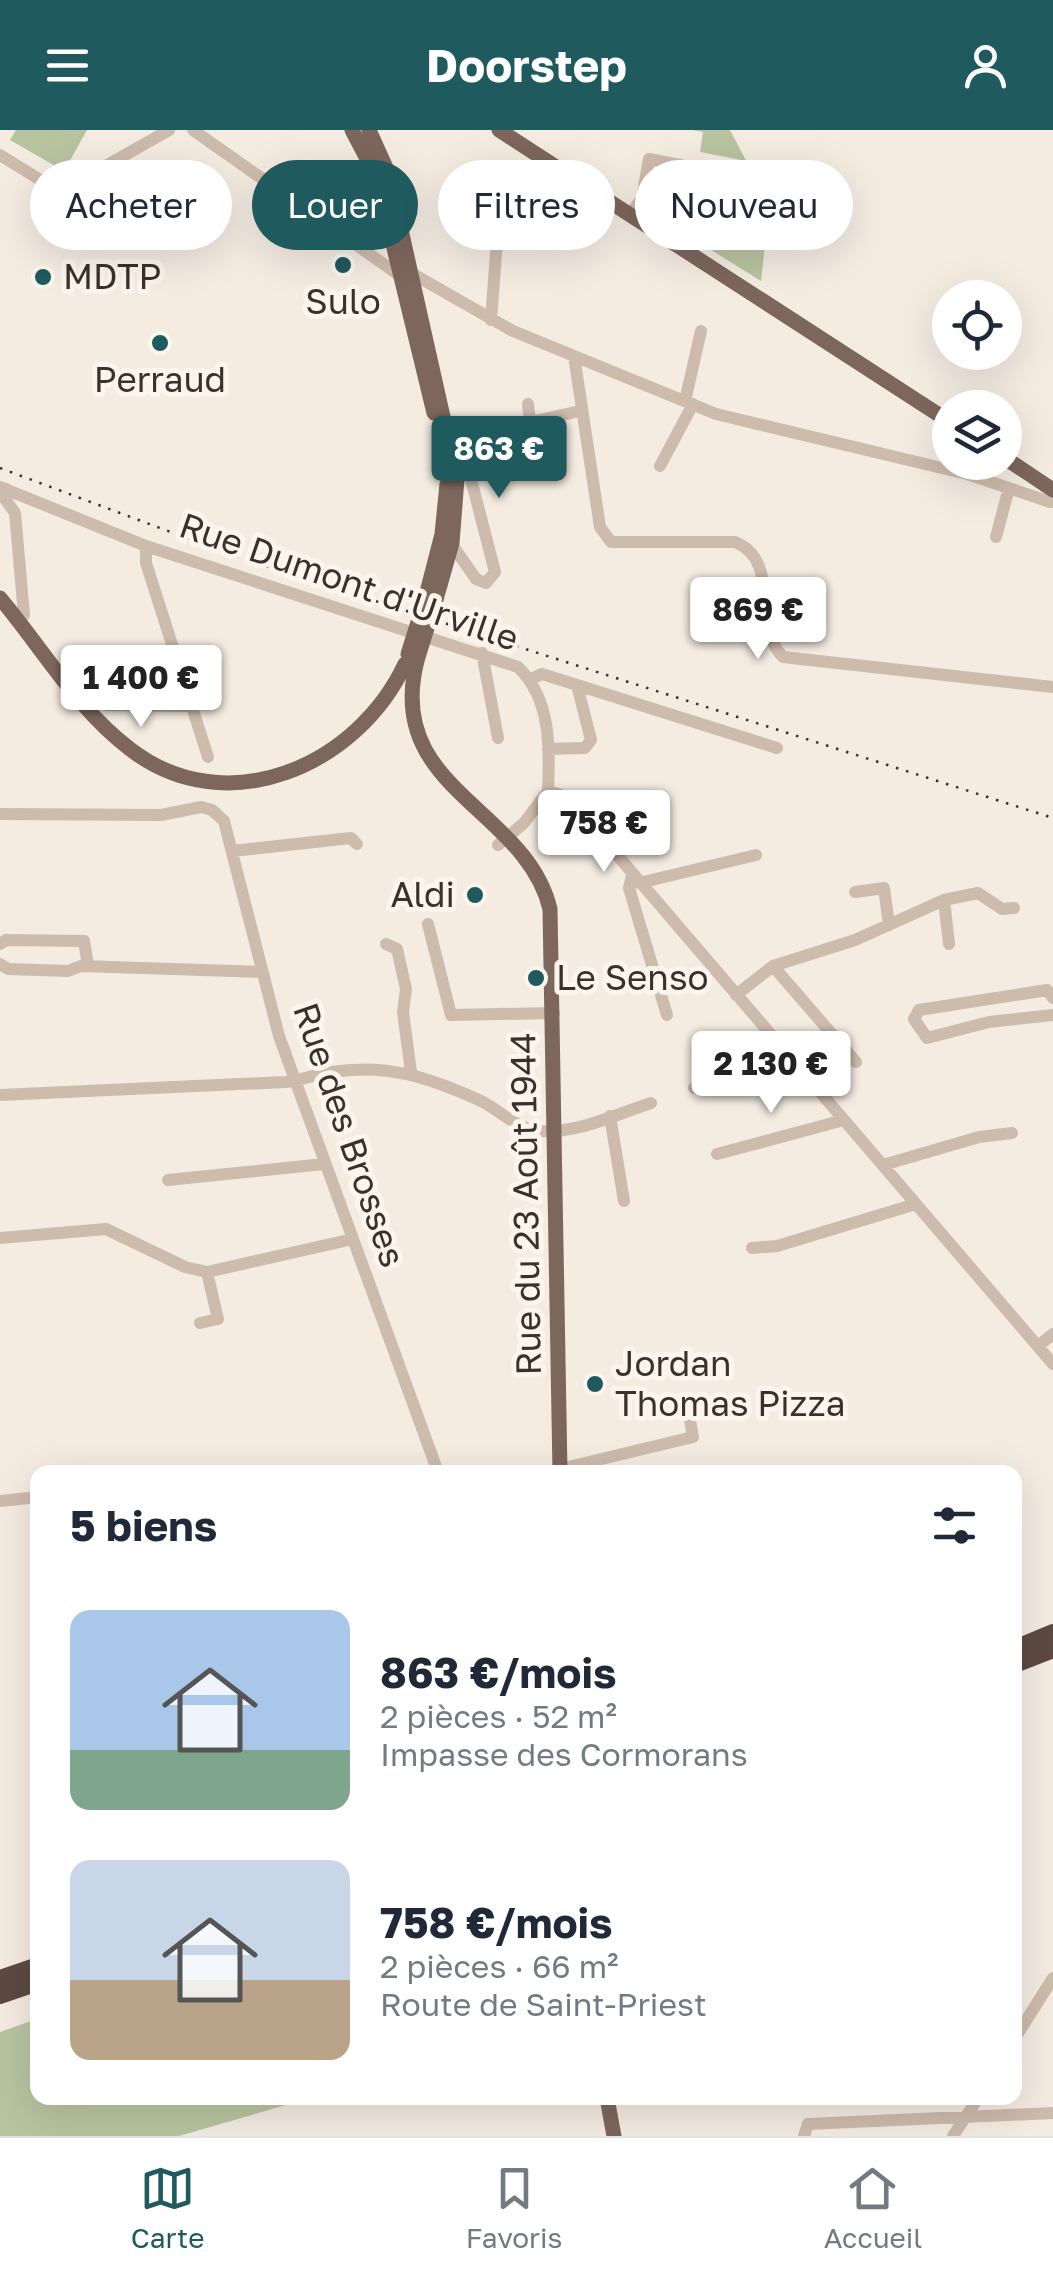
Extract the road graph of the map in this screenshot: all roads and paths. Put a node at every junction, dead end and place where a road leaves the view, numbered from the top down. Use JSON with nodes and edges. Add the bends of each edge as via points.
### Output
{"nodes":[{"id":1,"x":169,"y":130,"type":"edge"},
{"id":2,"x":193,"y":130,"type":"edge"},
{"id":3,"x":352,"y":130,"type":"edge"},
{"id":4,"x":370,"y":130,"type":"edge"},
{"id":5,"x":382,"y":130,"type":"edge"},
{"id":6,"x":503,"y":131,"type":"edge"},
{"id":7,"x":382,"y":148,"type":"junction"},
{"id":8,"x":0,"y":155,"type":"edge"},
{"id":9,"x":635,"y":208,"type":"edge"},
{"id":10,"x":630,"y":215,"type":"junction"},
{"id":11,"x":635,"y":218,"type":"edge"},
{"id":12,"x":497,"y":250,"type":"edge"},
{"id":13,"x":685,"y":250,"type":"edge"},
{"id":14,"x":409,"y":285,"type":"junction"},
{"id":15,"x":442,"y":292,"type":"junction"},
{"id":16,"x":492,"y":320,"type":"junction"},
{"id":17,"x":701,"y":330,"type":"dead end"},
{"id":18,"x":574,"y":356,"type":"junction"},
{"id":19,"x":689,"y":403,"type":"junction"},
{"id":20,"x":528,"y":404,"type":"dead end"},
{"id":21,"x":932,"y":410,"type":"edge"},
{"id":22,"x":580,"y":412,"type":"junction"},
{"id":23,"x":530,"y":422,"type":"junction"},
{"id":24,"x":531,"y":443,"type":"dead end"},
{"id":25,"x":660,"y":466,"type":"dead end"},
{"id":26,"x":1022,"y":470,"type":"edge"},
{"id":27,"x":471,"y":479,"type":"dead end"},
{"id":28,"x":2,"y":488,"type":"edge"},
{"id":29,"x":1010,"y":488,"type":"junction"},
{"id":30,"x":1053,"y":493,"type":"edge"},
{"id":31,"x":996,"y":537,"type":"dead end"},
{"id":32,"x":447,"y":538,"type":"junction"},
{"id":33,"x":146,"y":546,"type":"junction"},
{"id":34,"x":0,"y":598,"type":"edge"},
{"id":35,"x":18,"y":620,"type":"junction"},
{"id":36,"x":482,"y":653,"type":"junction"},
{"id":37,"x":411,"y":658,"type":"junction"},
{"id":38,"x":531,"y":680,"type":"junction"},
{"id":39,"x":577,"y":685,"type":"junction"},
{"id":40,"x":1053,"y":687,"type":"edge"},
{"id":41,"x":498,"y":738,"type":"dead end"},
{"id":42,"x":778,"y":748,"type":"dead end"},
{"id":43,"x":548,"y":749,"type":"junction"},
{"id":44,"x":208,"y":757,"type":"dead end"},
{"id":45,"x":548,"y":791,"type":"junction"},
{"id":46,"x":0,"y":814,"type":"edge"},
{"id":47,"x":357,"y":844,"type":"dead end"},
{"id":48,"x":506,"y":845,"type":"junction"},
{"id":49,"x":232,"y":851,"type":"junction"},
{"id":50,"x":756,"y":855,"type":"dead end"},
{"id":51,"x":635,"y":879,"type":"junction"},
{"id":52,"x":855,"y":892,"type":"dead end"},
{"id":53,"x":944,"y":900,"type":"junction"},
{"id":54,"x":1014,"y":908,"type":"dead end"},
{"id":55,"x":428,"y":924,"type":"dead end"},
{"id":56,"x":889,"y":925,"type":"junction"},
{"id":57,"x":0,"y":944,"type":"edge"},
{"id":58,"x":386,"y":944,"type":"dead end"},
{"id":59,"x":950,"y":944,"type":"dead end"},
{"id":60,"x":0,"y":964,"type":"edge"},
{"id":61,"x":88,"y":966,"type":"junction"},
{"id":62,"x":772,"y":966,"type":"junction"},
{"id":63,"x":262,"y":972,"type":"junction"},
{"id":64,"x":736,"y":995,"type":"junction"},
{"id":65,"x":1053,"y":998,"type":"edge"},
{"id":66,"x":554,"y":1013,"type":"junction"},
{"id":67,"x":667,"y":1015,"type":"dead end"},
{"id":68,"x":1053,"y":1015,"type":"edge"},
{"id":69,"x":789,"y":1056,"type":"junction"},
{"id":70,"x":856,"y":1062,"type":"dead end"},
{"id":71,"x":411,"y":1072,"type":"junction"},
{"id":72,"x":294,"y":1081,"type":"junction"},
{"id":73,"x":694,"y":1088,"type":"dead end"},
{"id":74,"x":0,"y":1095,"type":"edge"},
{"id":75,"x":651,"y":1103,"type":"dead end"},
{"id":76,"x":610,"y":1116,"type":"junction"},
{"id":77,"x":844,"y":1120,"type":"junction"},
{"id":78,"x":556,"y":1131,"type":"junction"},
{"id":79,"x":1012,"y":1134,"type":"dead end"},
{"id":80,"x":718,"y":1154,"type":"dead end"},
{"id":81,"x":324,"y":1164,"type":"junction"},
{"id":82,"x":882,"y":1165,"type":"junction"},
{"id":83,"x":168,"y":1180,"type":"dead end"},
{"id":84,"x":624,"y":1201,"type":"dead end"},
{"id":85,"x":916,"y":1204,"type":"junction"},
{"id":86,"x":0,"y":1238,"type":"edge"},
{"id":87,"x":353,"y":1239,"type":"junction"},
{"id":88,"x":752,"y":1248,"type":"dead end"},
{"id":89,"x":207,"y":1272,"type":"junction"},
{"id":90,"x":200,"y":1324,"type":"dead end"},
{"id":91,"x":1053,"y":1334,"type":"edge"},
{"id":92,"x":1038,"y":1346,"type":"junction"},
{"id":93,"x":1053,"y":1364,"type":"edge"},
{"id":94,"x":690,"y":1420,"type":"dead end"},
{"id":95,"x":435,"y":1465,"type":"edge"},
{"id":96,"x":560,"y":1465,"type":"edge"},
{"id":97,"x":584,"y":1465,"type":"edge"},
{"id":98,"x":30,"y":1497,"type":"edge"},
{"id":99,"x":0,"y":1502,"type":"edge"},
{"id":100,"x":1053,"y":1634,"type":"edge"},
{"id":101,"x":1022,"y":1646,"type":"edge"},
{"id":102,"x":1053,"y":1649,"type":"edge"},
{"id":103,"x":1022,"y":1661,"type":"edge"},
{"id":104,"x":30,"y":1971,"type":"edge"},
{"id":105,"x":1053,"y":1978,"type":"edge"},
{"id":106,"x":30,"y":1984,"type":"edge"},
{"id":107,"x":1,"y":1991,"type":"edge"},
{"id":108,"x":1022,"y":2027,"type":"edge"},
{"id":109,"x":608,"y":2105,"type":"edge"},
{"id":110,"x":974,"y":2105,"type":"edge"},
{"id":111,"x":1053,"y":2113,"type":"edge"},
{"id":112,"x":964,"y":2120,"type":"junction"},
{"id":113,"x":614,"y":2136,"type":"edge"},
{"id":114,"x":804,"y":2136,"type":"edge"},
{"id":115,"x":952,"y":2136,"type":"edge"}],
"edges":[{"from":1,"to":8,"type":"street","via":[[67,188],[44,183]]},
{"from":2,"to":14,"type":"street"},
{"from":3,"to":14,"type":"main road","via":[[370,157]]},
{"from":4,"to":7,"type":"main road"},
{"from":5,"to":7,"type":"main road"},
{"from":6,"to":10,"type":"main road"},
{"from":7,"to":14,"type":"main road"},
{"from":9,"to":10,"type":"street"},
{"from":10,"to":11,"type":"main road"},
{"from":12,"to":16,"type":"street"},
{"from":13,"to":21,"type":"main road"},
{"from":14,"to":15,"type":"street"},
{"from":14,"to":15,"type":"street"},
{"from":14,"to":32,"type":"main road","via":[[457,479]]},
{"from":15,"to":16,"type":"street"},
{"from":16,"to":18,"type":"street"},
{"from":17,"to":19,"type":"street"},
{"from":18,"to":19,"type":"street"},
{"from":18,"to":22,"type":"street"},
{"from":19,"to":25,"type":"street"},
{"from":19,"to":29,"type":"street"},
{"from":20,"to":23,"type":"street"},
{"from":22,"to":23,"type":"street"},
{"from":22,"to":40,"type":"street","via":[[600,528],[611,542],[746,546],[760,563],[772,639],[783,657]]},
{"from":23,"to":24,"type":"street"},
{"from":26,"to":30,"type":"main road"},
{"from":27,"to":32,"type":"street","via":[[494,572],[486,582],[476,579]]},
{"from":28,"to":33,"type":"street","name":"Rue Dumont d'Urville"},
{"from":28,"to":35,"type":"street","via":[[15,513],[24,616]]},
{"from":29,"to":30,"type":"street","via":[[1050,502]]},
{"from":29,"to":31,"type":"street"},
{"from":32,"to":37,"type":"main road","bridge":true},
{"from":33,"to":36,"type":"street","name":"Rue Dumont d'Urville"},
{"from":33,"to":44,"type":"street","via":[[146,564]]},
{"from":34,"to":35,"type":"main road"},
{"from":35,"to":37,"type":"main road","via":[[102,726],[134,752],[184,775],[219,781],[259,781],[326,758],[384,703]]},
{"from":36,"to":38,"type":"street","name":"Rue Dumont d'Urville","via":[[518,667]]},
{"from":36,"to":41,"type":"street"},
{"from":37,"to":48,"type":"main road","name":"Rue du 23 Août 1944","via":[[410,700],[419,734],[452,786]]},
{"from":38,"to":39,"type":"street","via":[[542,674]]},
{"from":38,"to":43,"type":"street","name":"Rue Dumont d'Urville","via":[[542,702]]},
{"from":39,"to":42,"type":"street"},
{"from":39,"to":43,"type":"street","via":[[592,740],[585,748]]},
{"from":43,"to":45,"type":"street","name":"Rue Dumont d'Urville"},
{"from":45,"to":48,"type":"street"},
{"from":45,"to":51,"type":"street","via":[[576,807]]},
{"from":46,"to":49,"type":"street","name":"Rue des Brosses","via":[[160,815],[200,807],[218,814]]},
{"from":47,"to":49,"type":"street","via":[[351,838]]},
{"from":48,"to":66,"type":"main road","name":"Rue du 23 Août 1944","via":[[544,890]]},
{"from":49,"to":63,"type":"street","name":"Rue des Brosses"},
{"from":50,"to":51,"type":"street"},
{"from":51,"to":64,"type":"street"},
{"from":51,"to":67,"type":"street","via":[[628,888]]},
{"from":52,"to":56,"type":"street","via":[[884,888]]},
{"from":53,"to":54,"type":"street","via":[[978,893],[1002,909]]},
{"from":53,"to":56,"type":"street"},
{"from":53,"to":59,"type":"street"},
{"from":55,"to":66,"type":"street","via":[[451,1015]]},
{"from":56,"to":62,"type":"street"},
{"from":57,"to":61,"type":"street","via":[[84,941]]},
{"from":58,"to":71,"type":"street","via":[[397,949],[406,989],[402,1012]]},
{"from":60,"to":61,"type":"street","via":[[68,971]]},
{"from":61,"to":63,"type":"street"},
{"from":62,"to":64,"type":"street"},
{"from":62,"to":70,"type":"street"},
{"from":63,"to":72,"type":"street","name":"Rue des Brosses"},
{"from":64,"to":69,"type":"street"},
{"from":65,"to":68,"type":"street","via":[[1041,991],[966,1002],[919,1010],[914,1019],[926,1038]]},
{"from":66,"to":78,"type":"main road","name":"Rue du 23 Août 1944"},
{"from":69,"to":73,"type":"street"},
{"from":69,"to":77,"type":"street"},
{"from":71,"to":72,"type":"street","via":[[348,1070]]},
{"from":71,"to":78,"type":"street","via":[[490,1105],[522,1128]]},
{"from":72,"to":74,"type":"street"},
{"from":72,"to":81,"type":"street","name":"Rue des Brosses"},
{"from":75,"to":76,"type":"street"},
{"from":76,"to":78,"type":"street"},
{"from":76,"to":84,"type":"street"},
{"from":77,"to":80,"type":"street"},
{"from":77,"to":82,"type":"street"},
{"from":78,"to":96,"type":"main road","name":"Rue du 23 Août 1944"},
{"from":79,"to":82,"type":"street"},
{"from":81,"to":83,"type":"street"},
{"from":81,"to":87,"type":"street","name":"Rue des Brosses"},
{"from":82,"to":85,"type":"street"},
{"from":85,"to":88,"type":"street"},
{"from":85,"to":92,"type":"street"},
{"from":86,"to":89,"type":"street","via":[[106,1228]]},
{"from":87,"to":89,"type":"street"},
{"from":87,"to":95,"type":"street","name":"Rue des Brosses"},
{"from":89,"to":90,"type":"street","via":[[218,1319]]},
{"from":91,"to":92,"type":"street"},
{"from":92,"to":93,"type":"street"},
{"from":94,"to":97,"type":"street","via":[[694,1437]]},
{"from":98,"to":99,"type":"street"},
{"from":100,"to":101,"type":"highway"},
{"from":102,"to":103,"type":"highway"},
{"from":104,"to":107,"type":"highway"},
{"from":105,"to":108,"type":"street"},
{"from":106,"to":107,"type":"highway"},
{"from":109,"to":113,"type":"main road"},
{"from":110,"to":112,"type":"street"},
{"from":111,"to":112,"type":"street"},
{"from":112,"to":114,"type":"street","via":[[808,2124]]},
{"from":112,"to":115,"type":"street"}]}
